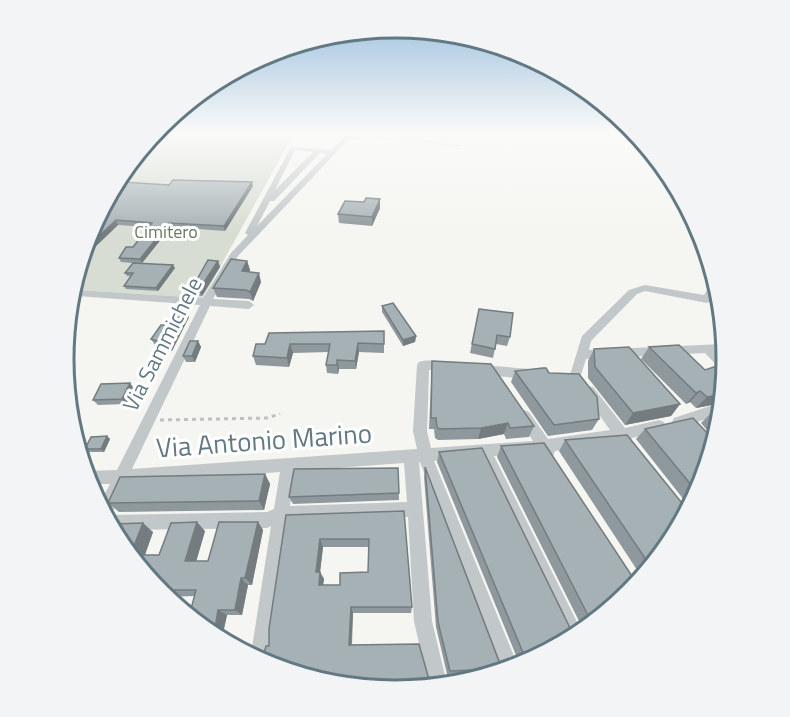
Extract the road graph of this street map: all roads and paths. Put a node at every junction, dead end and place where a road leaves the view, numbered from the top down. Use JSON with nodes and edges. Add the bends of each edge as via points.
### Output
{"nodes":[{"id":1,"x":283,"y":166,"type":"edge"},
{"id":2,"x":303,"y":166,"type":"edge"},
{"id":3,"x":319,"y":166,"type":"edge"},
{"id":4,"x":262,"y":208,"type":"junction"},
{"id":5,"x":245,"y":243,"type":"junction"},
{"id":6,"x":81,"y":293,"type":"edge"},
{"id":7,"x":710,"y":296,"type":"edge"},
{"id":8,"x":207,"y":302,"type":"junction"},
{"id":9,"x":249,"y":306,"type":"dead end"},
{"id":10,"x":707,"y":348,"type":"junction"},
{"id":11,"x":716,"y":348,"type":"edge"},
{"id":12,"x":624,"y":351,"type":"junction"},
{"id":13,"x":582,"y":355,"type":"junction"},
{"id":14,"x":716,"y":357,"type":"edge"},
{"id":15,"x":640,"y":369,"type":"edge"},
{"id":16,"x":494,"y":371,"type":"junction"},
{"id":17,"x":576,"y":375,"type":"junction"},
{"id":18,"x":711,"y":412,"type":"edge"},
{"id":19,"x":280,"y":414,"type":"dead end"},
{"id":20,"x":148,"y":421,"type":"junction"},
{"id":21,"x":621,"y":435,"type":"junction"},
{"id":22,"x":545,"y":446,"type":"junction"},
{"id":23,"x":484,"y":450,"type":"junction"},
{"id":24,"x":635,"y":453,"type":"edge"},
{"id":25,"x":418,"y":455,"type":"junction"},
{"id":26,"x":288,"y":465,"type":"junction"},
{"id":27,"x":557,"y":466,"type":"edge"},
{"id":28,"x":97,"y":477,"type":"edge"},
{"id":29,"x":121,"y":477,"type":"junction"},
{"id":30,"x":108,"y":503,"type":"edge"},
{"id":31,"x":415,"y":509,"type":"junction"},
{"id":32,"x":281,"y":514,"type":"junction"},
{"id":33,"x":119,"y":522,"type":"edge"},
{"id":34,"x":570,"y":627,"type":"edge"},
{"id":35,"x":261,"y":650,"type":"edge"},
{"id":36,"x":506,"y":659,"type":"edge"},
{"id":37,"x":436,"y":677,"type":"edge"}],
"edges":[{"from":1,"to":4,"type":"street"},
{"from":2,"to":4,"type":"street"},
{"from":3,"to":5,"type":"street","name":"Via Sammichele"},
{"from":4,"to":5,"type":"street"},
{"from":5,"to":8,"type":"street","name":"Via Sammichele"},
{"from":6,"to":8,"type":"street"},
{"from":7,"to":13,"type":"street","via":[[638,288],[586,339]]},
{"from":8,"to":9,"type":"street"},
{"from":8,"to":20,"type":"street","name":"Via Sammichele"},
{"from":10,"to":11,"type":"street"},
{"from":10,"to":12,"type":"street"},
{"from":10,"to":14,"type":"street"},
{"from":12,"to":13,"type":"street"},
{"from":12,"to":15,"type":"street"},
{"from":13,"to":17,"type":"street"},
{"from":16,"to":17,"type":"street"},
{"from":16,"to":22,"type":"street"},
{"from":16,"to":25,"type":"street","via":[[423,365]]},
{"from":17,"to":21,"type":"street"},
{"from":18,"to":21,"type":"street","name":"Via Antonio Marino"},
{"from":19,"to":20,"type":"path","via":[[267,418]]},
{"from":20,"to":29,"type":"street","name":"Via Sammichele"},
{"from":21,"to":22,"type":"street","name":"Via Antonio Marino"},
{"from":21,"to":24,"type":"street"},
{"from":22,"to":23,"type":"street","name":"Via Antonio Marino"},
{"from":22,"to":27,"type":"street"},
{"from":23,"to":25,"type":"street","name":"Via Antonio Marino"},
{"from":23,"to":34,"type":"street"},
{"from":25,"to":26,"type":"street","name":"Via Antonio Marino"},
{"from":25,"to":31,"type":"street"},
{"from":25,"to":36,"type":"street"},
{"from":26,"to":29,"type":"street","name":"Via Antonio Marino"},
{"from":26,"to":32,"type":"street"},
{"from":28,"to":29,"type":"street","name":"Via Antonio Marino"},
{"from":29,"to":30,"type":"street","name":"Via Sammichele"},
{"from":31,"to":32,"type":"street"},
{"from":31,"to":37,"type":"street","via":[[423,621]]},
{"from":32,"to":33,"type":"street","via":[[267,520]]},
{"from":32,"to":35,"type":"street"}]}
